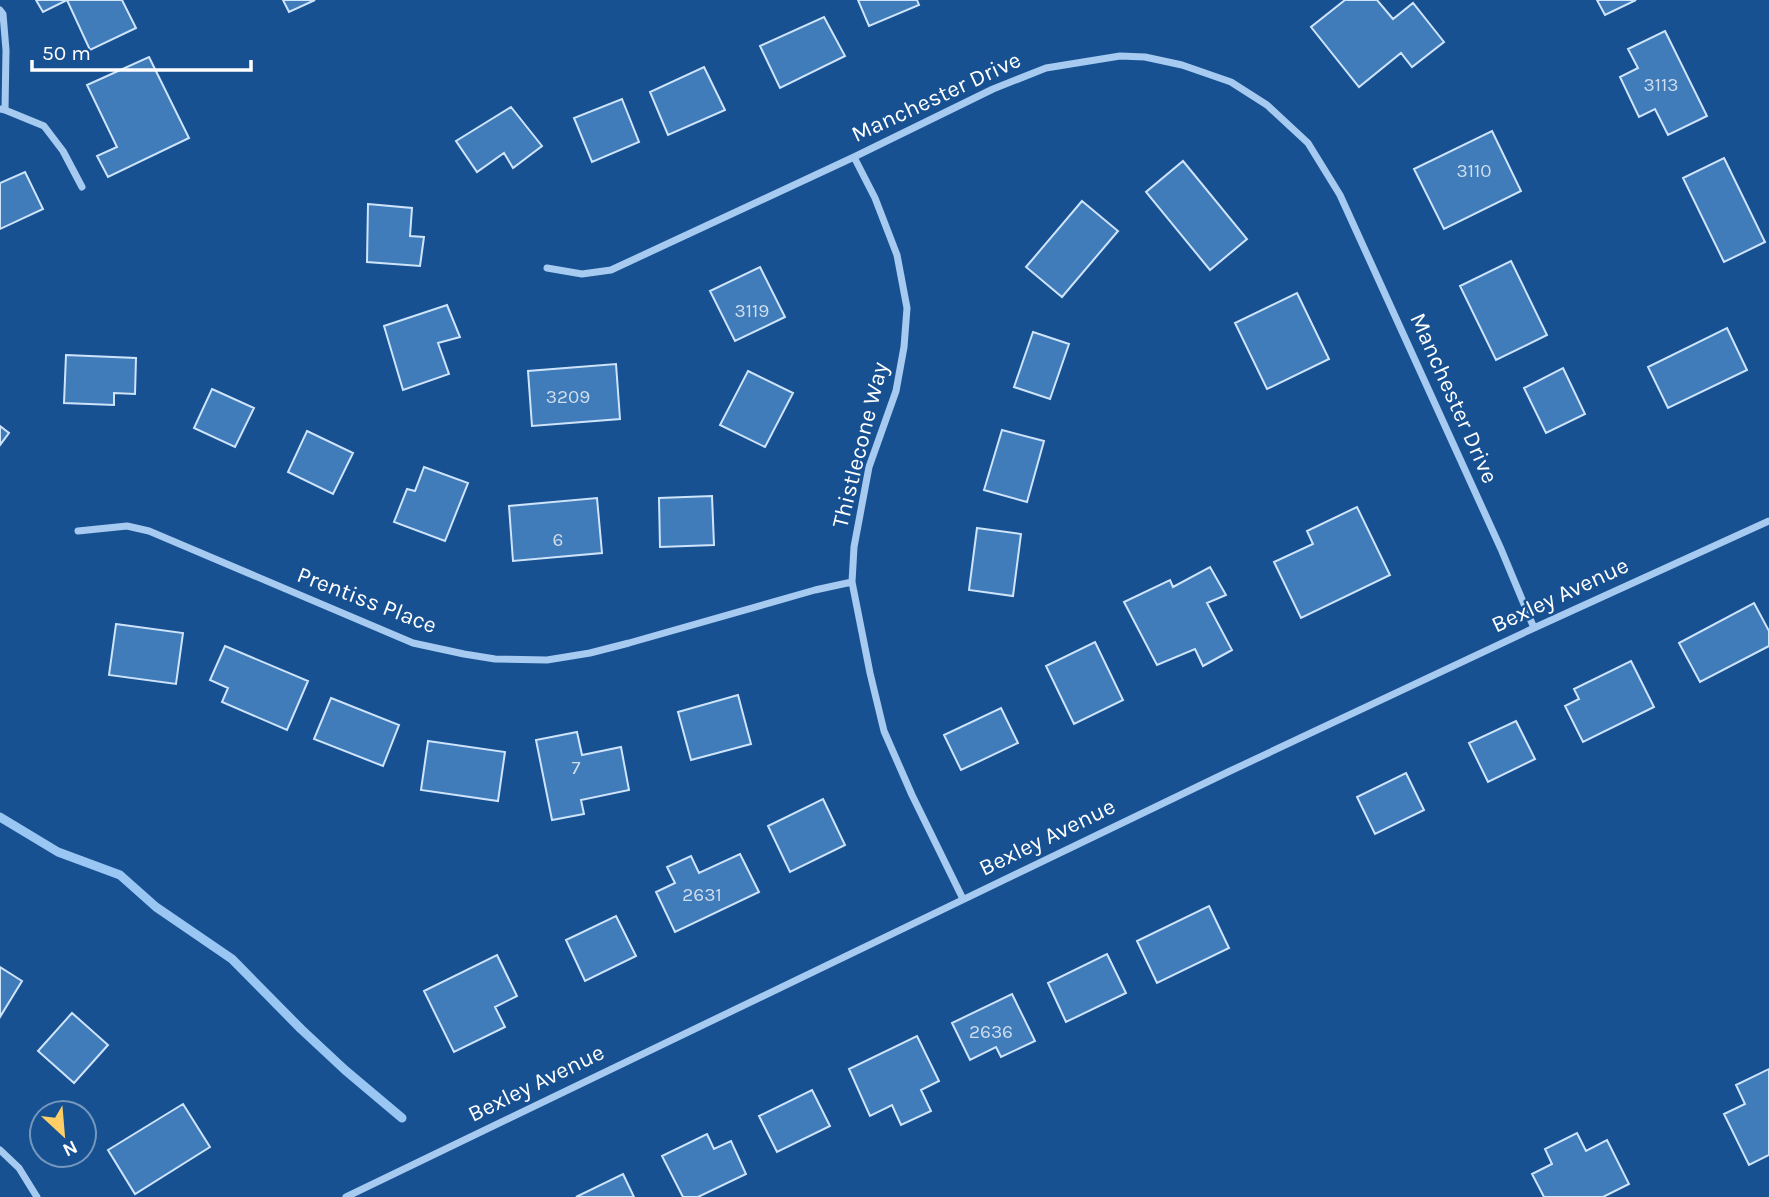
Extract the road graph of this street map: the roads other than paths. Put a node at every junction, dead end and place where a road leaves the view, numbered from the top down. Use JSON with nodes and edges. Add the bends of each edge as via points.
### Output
{"nodes":[{"id":1,"x":0,"y":10,"type":"edge"},
{"id":2,"x":2,"y":109,"type":"edge"},
{"id":3,"x":854,"y":157,"type":"junction"},
{"id":4,"x":82,"y":187,"type":"dead end"},
{"id":5,"x":547,"y":268,"type":"dead end"},
{"id":6,"x":1769,"y":521,"type":"edge"},
{"id":7,"x":78,"y":531,"type":"dead end"},
{"id":8,"x":852,"y":582,"type":"junction"},
{"id":9,"x":1534,"y":628,"type":"junction"},
{"id":10,"x":963,"y":899,"type":"junction"},
{"id":11,"x":0,"y":1150,"type":"edge"},
{"id":12,"x":37,"y":1197,"type":"edge"},
{"id":13,"x":346,"y":1197,"type":"edge"}],
"edges":[{"from":1,"to":2,"type":"street","via":[[6,50]]},
{"from":2,"to":4,"type":"street","via":[[44,126]]},
{"from":3,"to":5,"type":"street","name":"Manchester Drive","via":[[611,270],[582,274]]},
{"from":3,"to":8,"type":"street","name":"Thistlecone Way","via":[[897,255],[906,308],[896,391],[869,467]]},
{"from":3,"to":9,"type":"street","name":"Manchester Drive","via":[[1046,68],[1120,57],[1182,65],[1231,82],[1268,105],[1308,143],[1340,195]]},
{"from":6,"to":9,"type":"street","name":"Bexley Avenue"},
{"from":7,"to":8,"type":"street","name":"Prentiss Place","via":[[127,526],[149,531],[413,643],[495,659],[547,660],[590,653]]},
{"from":8,"to":10,"type":"street","name":"Thistlecone Way","via":[[884,731]]},
{"from":9,"to":10,"type":"street","name":"Bexley Avenue"},
{"from":10,"to":13,"type":"street","name":"Bexley Avenue"},
{"from":11,"to":12,"type":"street","via":[[19,1168]]}]}
